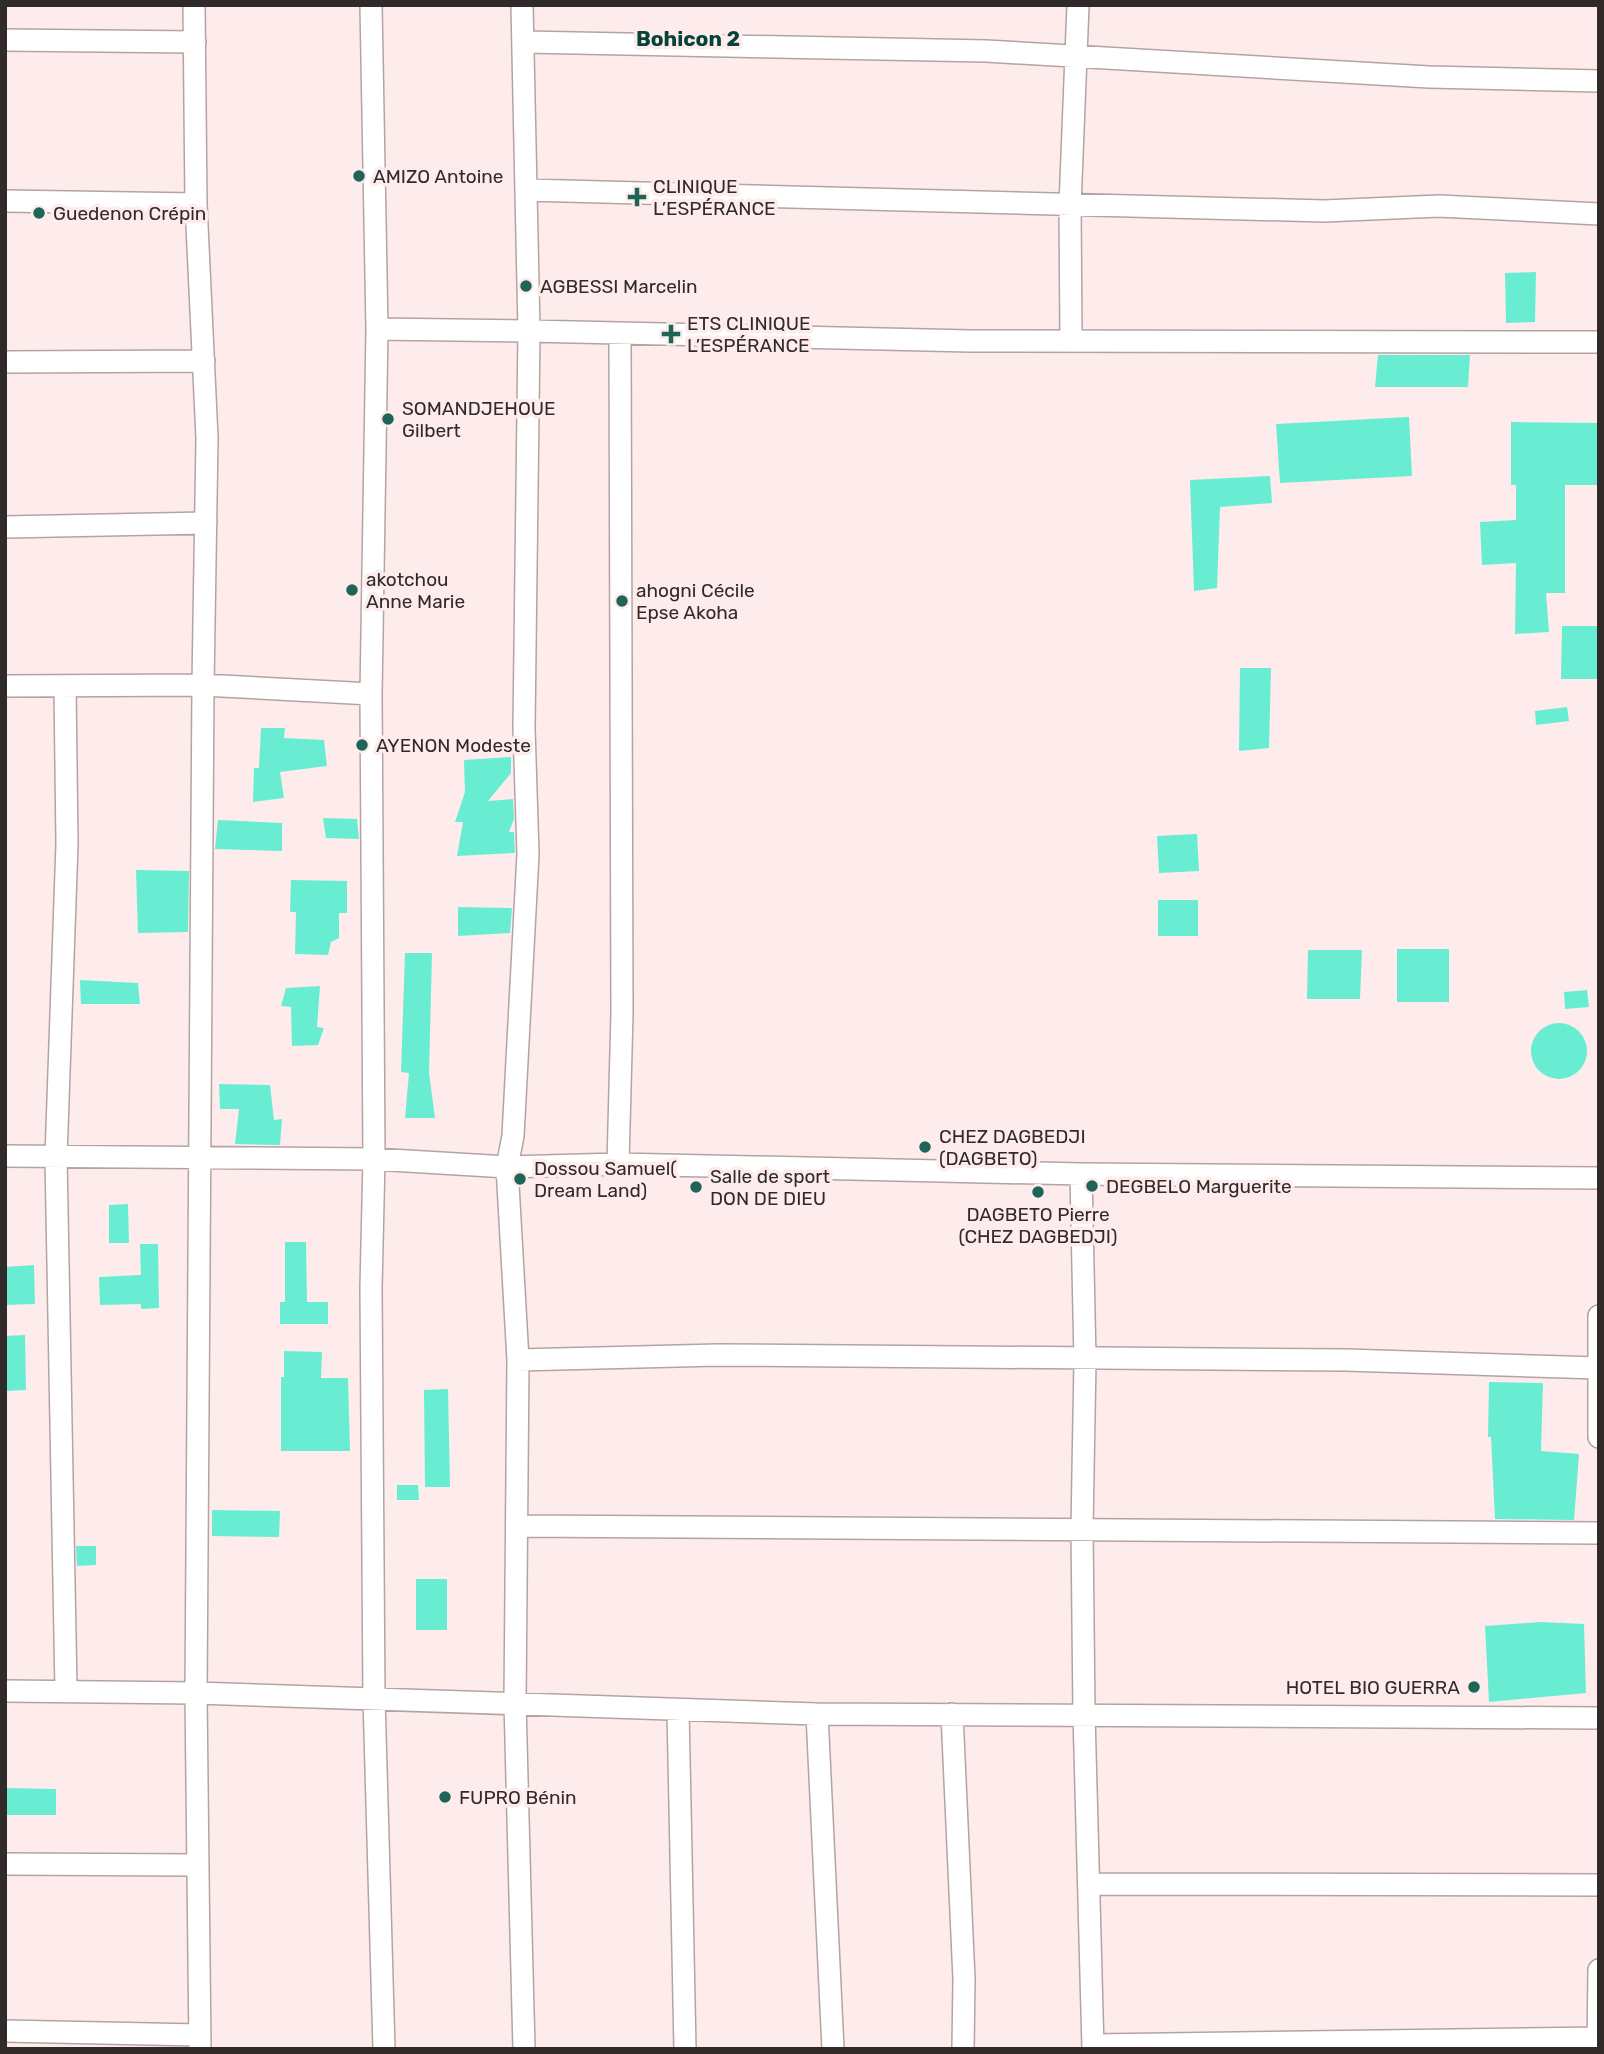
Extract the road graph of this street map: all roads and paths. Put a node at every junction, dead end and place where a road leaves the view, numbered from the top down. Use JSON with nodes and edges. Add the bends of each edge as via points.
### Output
{"nodes":[{"id":1,"x":194,"y":5,"type":"edge"},
{"id":2,"x":370,"y":5,"type":"edge"},
{"id":3,"x":522,"y":5,"type":"edge"},
{"id":4,"x":1078,"y":5,"type":"edge"},
{"id":5,"x":5,"y":40,"type":"edge"},
{"id":6,"x":194,"y":42,"type":"junction"},
{"id":7,"x":524,"y":42,"type":"junction"},
{"id":8,"x":1075,"y":57,"type":"junction"},
{"id":9,"x":1599,"y":81,"type":"edge"},
{"id":10,"x":527,"y":190,"type":"junction"},
{"id":11,"x":5,"y":201,"type":"edge"},
{"id":12,"x":197,"y":204,"type":"junction"},
{"id":13,"x":1070,"y":205,"type":"junction"},
{"id":14,"x":1599,"y":214,"type":"edge"},
{"id":15,"x":377,"y":329,"type":"junction"},
{"id":16,"x":529,"y":331,"type":"junction"},
{"id":17,"x":620,"y":335,"type":"junction"},
{"id":18,"x":1071,"y":339,"type":"junction"},
{"id":19,"x":1599,"y":342,"type":"edge"},
{"id":20,"x":204,"y":361,"type":"junction"},
{"id":21,"x":5,"y":362,"type":"edge"},
{"id":22,"x":206,"y":523,"type":"junction"},
{"id":23,"x":5,"y":527,"type":"edge"},
{"id":24,"x":203,"y":685,"type":"junction"},
{"id":25,"x":5,"y":686,"type":"edge"},
{"id":26,"x":65,"y":687,"type":"junction"},
{"id":27,"x":371,"y":694,"type":"junction"},
{"id":28,"x":5,"y":1156,"type":"edge"},
{"id":29,"x":56,"y":1157,"type":"junction"},
{"id":30,"x":200,"y":1157,"type":"junction"},
{"id":31,"x":374,"y":1159,"type":"junction"},
{"id":32,"x":618,"y":1164,"type":"junction"},
{"id":33,"x":507,"y":1167,"type":"junction"},
{"id":34,"x":1081,"y":1174,"type":"junction"},
{"id":35,"x":1599,"y":1178,"type":"edge"},
{"id":36,"x":1599,"y":1316,"type":"edge"},
{"id":37,"x":518,"y":1360,"type":"junction"},
{"id":38,"x":1085,"y":1360,"type":"junction"},
{"id":39,"x":1598,"y":1368,"type":"edge"},
{"id":40,"x":1599,"y":1437,"type":"edge"},
{"id":41,"x":518,"y":1527,"type":"junction"},
{"id":42,"x":1082,"y":1529,"type":"junction"},
{"id":43,"x":1599,"y":1533,"type":"edge"},
{"id":44,"x":66,"y":1690,"type":"junction"},
{"id":45,"x":5,"y":1691,"type":"edge"},
{"id":46,"x":196,"y":1693,"type":"junction"},
{"id":47,"x":374,"y":1698,"type":"junction"},
{"id":48,"x":515,"y":1702,"type":"junction"},
{"id":49,"x":678,"y":1710,"type":"junction"},
{"id":50,"x":817,"y":1714,"type":"junction"},
{"id":51,"x":952,"y":1714,"type":"junction"},
{"id":52,"x":1084,"y":1714,"type":"junction"},
{"id":53,"x":1599,"y":1718,"type":"edge"},
{"id":54,"x":5,"y":1864,"type":"edge"},
{"id":55,"x":196,"y":1865,"type":"junction"},
{"id":56,"x":1090,"y":1884,"type":"junction"},
{"id":57,"x":1599,"y":1885,"type":"edge"},
{"id":58,"x":1599,"y":1970,"type":"edge"},
{"id":59,"x":5,"y":2031,"type":"edge"},
{"id":60,"x":1598,"y":2038,"type":"edge"},
{"id":61,"x":199,"y":2042,"type":"edge"},
{"id":62,"x":1093,"y":2047,"type":"edge"},
{"id":63,"x":384,"y":2049,"type":"edge"},
{"id":64,"x":524,"y":2049,"type":"edge"},
{"id":65,"x":685,"y":2049,"type":"edge"},
{"id":66,"x":833,"y":2049,"type":"edge"},
{"id":67,"x":963,"y":2049,"type":"edge"},
{"id":68,"x":1598,"y":2049,"type":"edge"}],
"edges":[{"from":1,"to":6,"type":"street"},
{"from":2,"to":15,"type":"street"},
{"from":3,"to":7,"type":"street"},
{"from":4,"to":8,"type":"street"},
{"from":5,"to":6,"type":"street"},
{"from":6,"to":12,"type":"street"},
{"from":7,"to":8,"type":"street","via":[[986,51]]},
{"from":7,"to":10,"type":"street"},
{"from":8,"to":9,"type":"street","via":[[1429,78]]},
{"from":8,"to":13,"type":"street"},
{"from":10,"to":13,"type":"street"},
{"from":10,"to":16,"type":"street"},
{"from":11,"to":12,"type":"street"},
{"from":12,"to":20,"type":"street"},
{"from":13,"to":14,"type":"street","via":[[1324,211],[1439,206]]},
{"from":13,"to":18,"type":"street"},
{"from":15,"to":16,"type":"street"},
{"from":15,"to":27,"type":"street"},
{"from":16,"to":17,"type":"street"},
{"from":16,"to":33,"type":"street","via":[[524,729],[528,853],[513,1136]]},
{"from":17,"to":18,"type":"street"},
{"from":17,"to":32,"type":"street","via":[[622,1013]]},
{"from":18,"to":19,"type":"street"},
{"from":20,"to":21,"type":"street"},
{"from":20,"to":22,"type":"street"},
{"from":22,"to":23,"type":"street"},
{"from":22,"to":24,"type":"street"},
{"from":24,"to":26,"type":"street"},
{"from":24,"to":27,"type":"street"},
{"from":24,"to":30,"type":"street"},
{"from":25,"to":26,"type":"street"},
{"from":26,"to":29,"type":"street","via":[[66,844]]},
{"from":27,"to":31,"type":"street"},
{"from":28,"to":29,"type":"street"},
{"from":29,"to":30,"type":"street"},
{"from":29,"to":44,"type":"street"},
{"from":30,"to":31,"type":"street"},
{"from":30,"to":46,"type":"street"},
{"from":31,"to":33,"type":"street"},
{"from":31,"to":47,"type":"street"},
{"from":32,"to":33,"type":"street"},
{"from":32,"to":34,"type":"street"},
{"from":33,"to":37,"type":"street"},
{"from":34,"to":35,"type":"street"},
{"from":34,"to":38,"type":"street"},
{"from":36,"to":39,"type":"street"},
{"from":37,"to":38,"type":"street","via":[[718,1355]]},
{"from":37,"to":41,"type":"street"},
{"from":38,"to":39,"type":"street","via":[[1346,1360]]},
{"from":38,"to":42,"type":"street"},
{"from":39,"to":40,"type":"street"},
{"from":41,"to":42,"type":"street"},
{"from":41,"to":48,"type":"street"},
{"from":42,"to":43,"type":"street"},
{"from":42,"to":52,"type":"street"},
{"from":44,"to":45,"type":"street"},
{"from":44,"to":46,"type":"street"},
{"from":46,"to":47,"type":"street"},
{"from":46,"to":55,"type":"street"},
{"from":47,"to":48,"type":"street"},
{"from":47,"to":63,"type":"street"},
{"from":48,"to":49,"type":"street"},
{"from":48,"to":64,"type":"street"},
{"from":49,"to":50,"type":"street"},
{"from":49,"to":65,"type":"street"},
{"from":50,"to":51,"type":"street"},
{"from":50,"to":66,"type":"street"},
{"from":51,"to":52,"type":"street"},
{"from":51,"to":67,"type":"street"},
{"from":52,"to":53,"type":"street"},
{"from":52,"to":56,"type":"street"},
{"from":54,"to":55,"type":"street"},
{"from":55,"to":61,"type":"street"},
{"from":56,"to":57,"type":"street"},
{"from":56,"to":62,"type":"street"},
{"from":58,"to":60,"type":"street"},
{"from":59,"to":61,"type":"street"},
{"from":60,"to":62,"type":"street"},
{"from":60,"to":68,"type":"street"}]}
